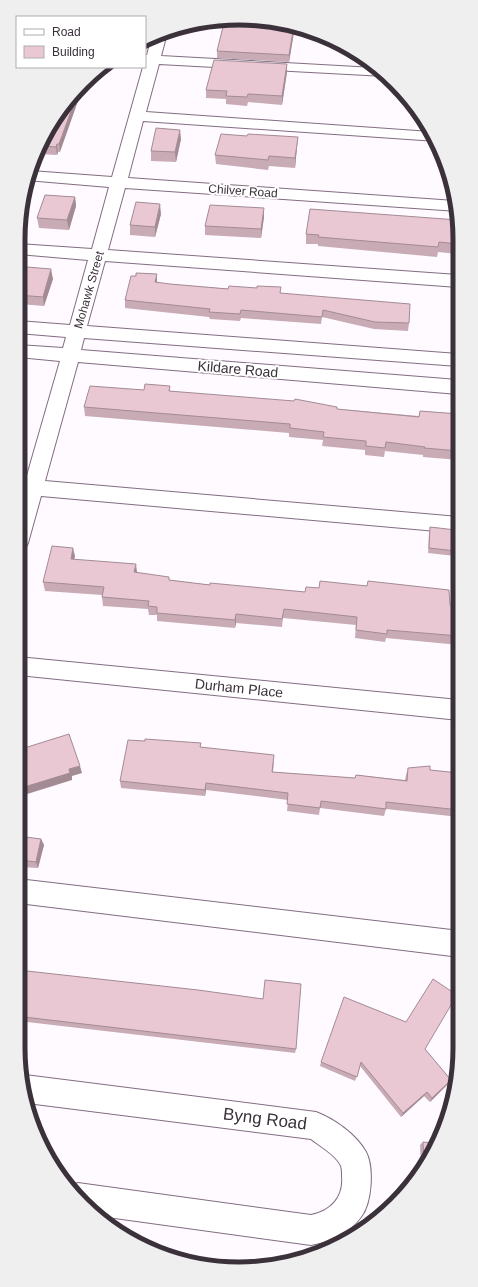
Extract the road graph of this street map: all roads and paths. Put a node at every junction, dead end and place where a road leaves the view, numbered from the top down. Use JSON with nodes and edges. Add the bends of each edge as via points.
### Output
{"nodes":[{"id":1,"x":157,"y":41,"type":"edge"},
{"id":2,"x":149,"y":59,"type":"edge"},
{"id":3,"x":373,"y":73,"type":"edge"},
{"id":4,"x":137,"y":116,"type":"junction"},
{"id":5,"x":426,"y":135,"type":"edge"},
{"id":6,"x":34,"y":176,"type":"edge"},
{"id":7,"x":119,"y":182,"type":"junction"},
{"id":8,"x":450,"y":206,"type":"edge"},
{"id":9,"x":25,"y":250,"type":"edge"},
{"id":10,"x":98,"y":255,"type":"junction"},
{"id":11,"x":453,"y":281,"type":"edge"},
{"id":12,"x":25,"y":327,"type":"edge"},
{"id":13,"x":77,"y":331,"type":"junction"},
{"id":14,"x":25,"y":352,"type":"edge"},
{"id":15,"x":70,"y":355,"type":"junction"},
{"id":16,"x":453,"y":360,"type":"edge"},
{"id":17,"x":453,"y":387,"type":"edge"},
{"id":18,"x":26,"y":486,"type":"edge"},
{"id":19,"x":453,"y":524,"type":"edge"},
{"id":20,"x":25,"y":667,"type":"edge"},
{"id":21,"x":453,"y":709,"type":"edge"},
{"id":22,"x":25,"y":892,"type":"edge"},
{"id":23,"x":453,"y":943,"type":"edge"},
{"id":24,"x":29,"y":1089,"type":"edge"},
{"id":25,"x":88,"y":1199,"type":"edge"}],
"edges":[{"from":1,"to":2,"type":"street","name":"Mohawk Street"},
{"from":2,"to":3,"type":"street"},
{"from":2,"to":4,"type":"street","name":"Mohawk Street"},
{"from":4,"to":5,"type":"street"},
{"from":4,"to":7,"type":"street","name":"Mohawk Street"},
{"from":6,"to":7,"type":"street","name":"Chilver Road"},
{"from":7,"to":8,"type":"street","name":"Chilver Road"},
{"from":7,"to":10,"type":"street","name":"Mohawk Street"},
{"from":9,"to":10,"type":"street"},
{"from":10,"to":11,"type":"street"},
{"from":10,"to":13,"type":"street","name":"Mohawk Street"},
{"from":12,"to":13,"type":"street","name":"Kildare Road"},
{"from":13,"to":15,"type":"street","name":"Mohawk Street"},
{"from":13,"to":16,"type":"street","name":"Kildare Road"},
{"from":14,"to":15,"type":"street","name":"Kildare Road"},
{"from":15,"to":17,"type":"street","name":"Kildare Road"},
{"from":15,"to":18,"type":"street","name":"Mohawk Street"},
{"from":18,"to":19,"type":"street"},
{"from":20,"to":21,"type":"street","name":"Durham Place"},
{"from":22,"to":23,"type":"street"},
{"from":24,"to":25,"type":"street","name":"Byng Road","via":[[316,1126],[340,1143],[355,1161],[357,1183],[352,1207],[329,1226],[311,1230]]}]}
